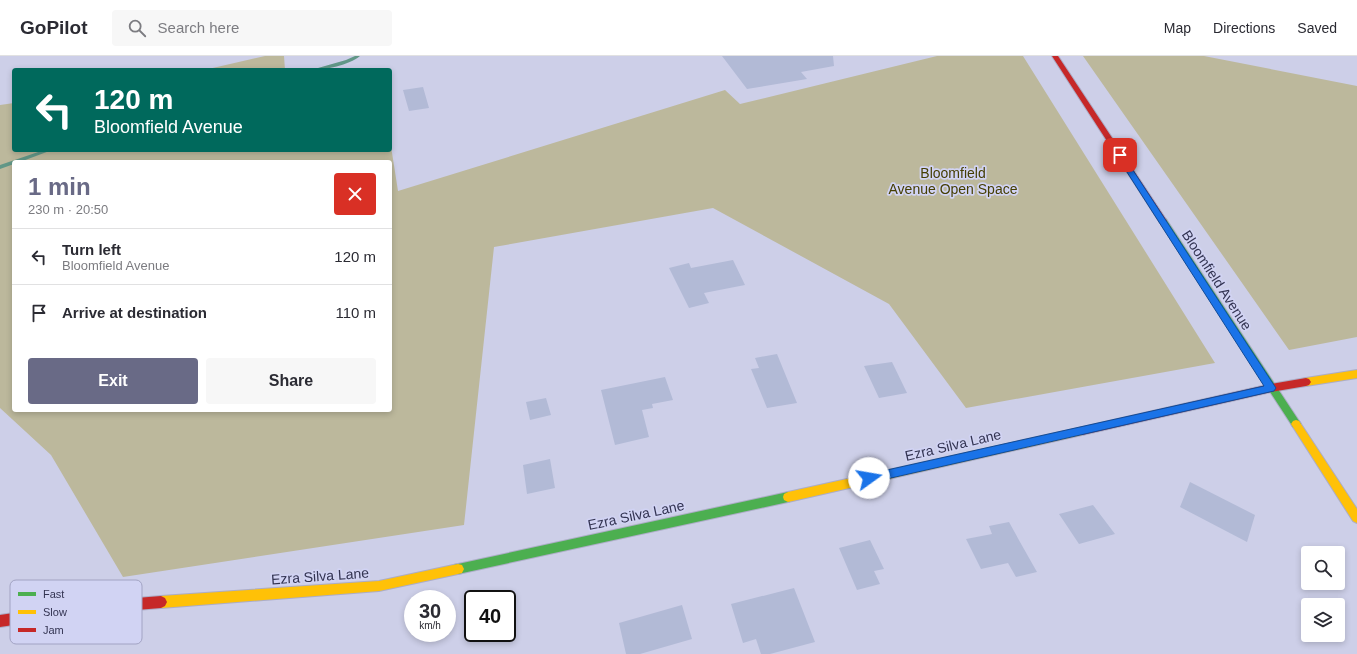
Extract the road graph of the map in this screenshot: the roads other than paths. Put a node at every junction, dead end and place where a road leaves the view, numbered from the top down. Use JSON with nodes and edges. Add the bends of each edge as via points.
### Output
{"nodes":[{"id":1,"x":1056,"y":56,"type":"edge"},
{"id":2,"x":1357,"y":374,"type":"edge"},
{"id":3,"x":1271,"y":388,"type":"junction"},
{"id":4,"x":1357,"y":518,"type":"edge"},
{"id":5,"x":142,"y":604,"type":"edge"},
{"id":6,"x":10,"y":620,"type":"edge"},
{"id":7,"x":0,"y":621,"type":"edge"}],
"edges":[{"from":1,"to":3,"type":"street","name":"Bloomfield Avenue"},
{"from":2,"to":3,"type":"street","name":"Ezra Silva Lane"},
{"from":3,"to":4,"type":"street","name":"Bloomfield Avenue"},
{"from":3,"to":5,"type":"street","name":"Ezra Silva Lane","via":[[718,513],[379,586]]},
{"from":6,"to":7,"type":"street","name":"Ezra Silva Lane"}]}
